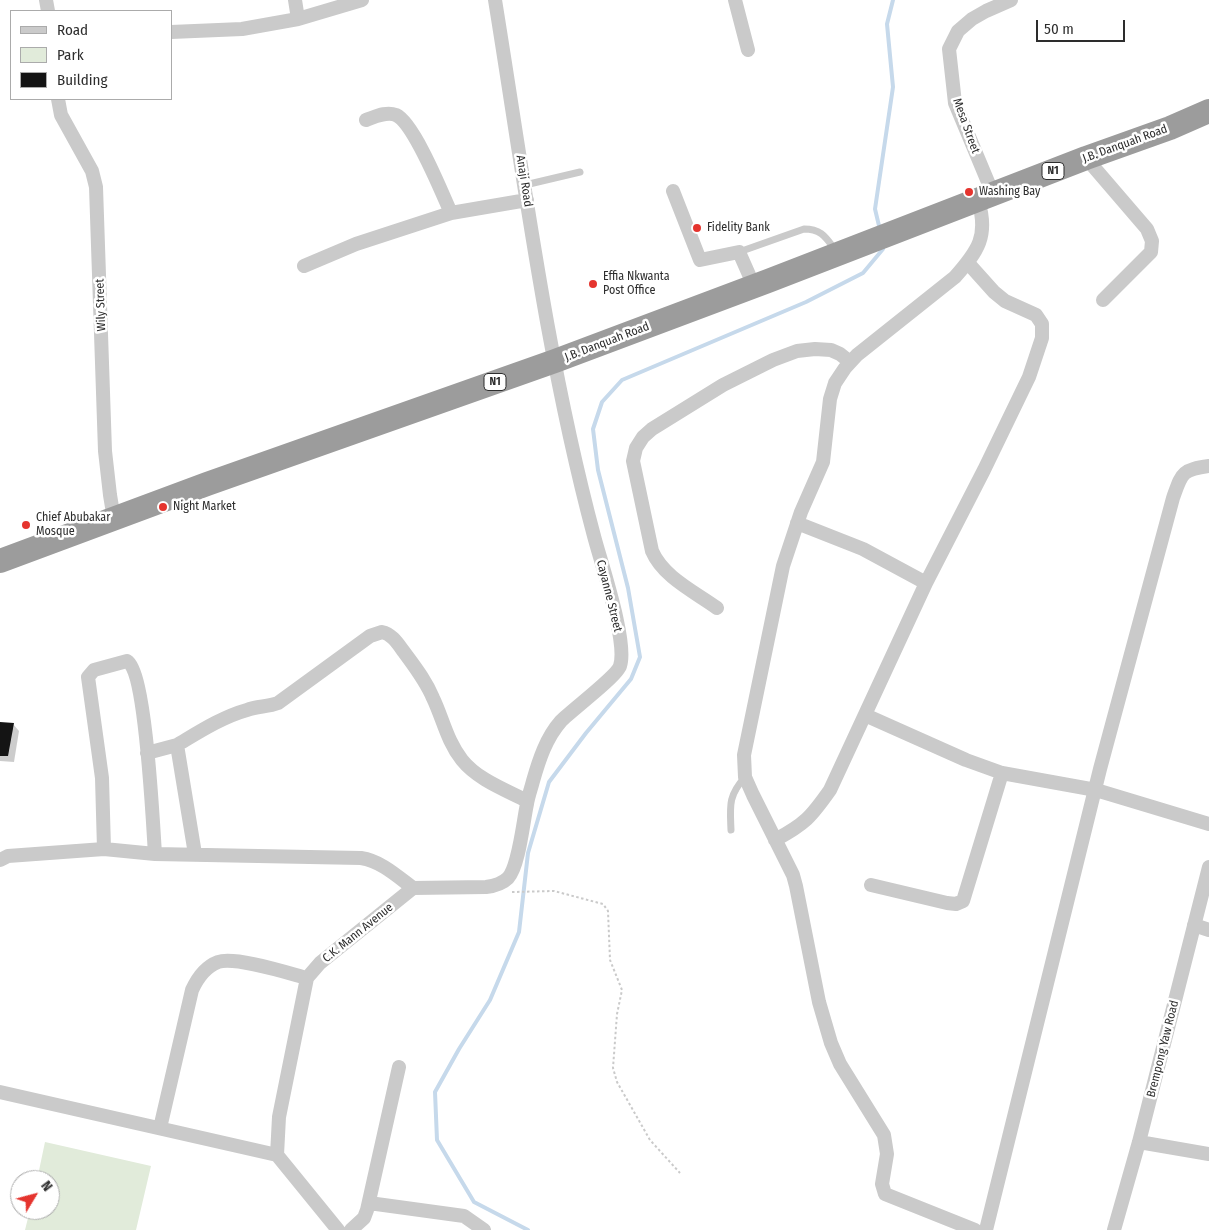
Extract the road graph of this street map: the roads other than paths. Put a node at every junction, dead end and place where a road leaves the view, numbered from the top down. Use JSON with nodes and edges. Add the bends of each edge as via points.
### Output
{"nodes":[{"id":1,"x":295,"y":0,"type":"edge"},
{"id":2,"x":362,"y":0,"type":"edge"},
{"id":3,"x":495,"y":0,"type":"edge"},
{"id":4,"x":735,"y":0,"type":"edge"},
{"id":5,"x":1011,"y":0,"type":"edge"},
{"id":6,"x":298,"y":19,"type":"junction"},
{"id":7,"x":172,"y":32,"type":"edge"},
{"id":8,"x":748,"y":50,"type":"dead end"},
{"id":9,"x":58,"y":100,"type":"edge"},
{"id":10,"x":1209,"y":111,"type":"edge"},
{"id":11,"x":366,"y":120,"type":"dead end"},
{"id":12,"x":1086,"y":158,"type":"junction"},
{"id":13,"x":580,"y":172,"type":"dead end"},
{"id":14,"x":525,"y":185,"type":"junction"},
{"id":15,"x":673,"y":191,"type":"dead end"},
{"id":16,"x":985,"y":197,"type":"junction"},
{"id":17,"x":527,"y":200,"type":"junction"},
{"id":18,"x":451,"y":213,"type":"junction"},
{"id":19,"x":739,"y":252,"type":"junction"},
{"id":20,"x":839,"y":254,"type":"junction"},
{"id":21,"x":968,"y":262,"type":"junction"},
{"id":22,"x":304,"y":266,"type":"dead end"},
{"id":23,"x":754,"y":286,"type":"junction"},
{"id":24,"x":1103,"y":300,"type":"dead end"},
{"id":25,"x":555,"y":361,"type":"junction"},
{"id":26,"x":850,"y":362,"type":"junction"},
{"id":27,"x":1209,"y":466,"type":"edge"},
{"id":28,"x":114,"y":519,"type":"junction"},
{"id":29,"x":797,"y":523,"type":"junction"},
{"id":30,"x":0,"y":561,"type":"edge"},
{"id":31,"x":926,"y":583,"type":"junction"},
{"id":32,"x":717,"y":608,"type":"dead end"},
{"id":33,"x":865,"y":715,"type":"junction"},
{"id":34,"x":177,"y":746,"type":"junction"},
{"id":35,"x":148,"y":753,"type":"junction"},
{"id":36,"x":1002,"y":773,"type":"junction"},
{"id":37,"x":745,"y":777,"type":"junction"},
{"id":38,"x":1096,"y":790,"type":"junction"},
{"id":39,"x":527,"y":802,"type":"junction"},
{"id":40,"x":1209,"y":824,"type":"edge"},
{"id":41,"x":731,"y":830,"type":"dead end"},
{"id":42,"x":775,"y":840,"type":"junction"},
{"id":43,"x":104,"y":848,"type":"junction"},
{"id":44,"x":155,"y":854,"type":"junction"},
{"id":45,"x":195,"y":854,"type":"junction"},
{"id":46,"x":0,"y":860,"type":"edge"},
{"id":47,"x":1209,"y":867,"type":"edge"},
{"id":48,"x":871,"y":885,"type":"dead end"},
{"id":49,"x":413,"y":888,"type":"junction"},
{"id":50,"x":1194,"y":925,"type":"junction"},
{"id":51,"x":1209,"y":930,"type":"edge"},
{"id":52,"x":307,"y":978,"type":"junction"},
{"id":53,"x":399,"y":1067,"type":"dead end"},
{"id":54,"x":0,"y":1092,"type":"edge"},
{"id":55,"x":160,"y":1128,"type":"junction"},
{"id":56,"x":1139,"y":1142,"type":"junction"},
{"id":57,"x":1209,"y":1154,"type":"edge"},
{"id":58,"x":277,"y":1155,"type":"junction"},
{"id":59,"x":369,"y":1203,"type":"junction"},
{"id":60,"x":338,"y":1230,"type":"edge"},
{"id":61,"x":351,"y":1230,"type":"edge"},
{"id":62,"x":484,"y":1230,"type":"edge"},
{"id":63,"x":975,"y":1230,"type":"edge"},
{"id":64,"x":986,"y":1230,"type":"edge"},
{"id":65,"x":1114,"y":1230,"type":"edge"}],
"edges":[{"from":1,"to":6,"type":"street"},
{"from":2,"to":6,"type":"street"},
{"from":3,"to":14,"type":"street","name":"Anaji Road"},
{"from":4,"to":8,"type":"street"},
{"from":5,"to":16,"type":"street","name":"Mesa Street","via":[[972,19],[958,31],[949,49],[955,104]]},
{"from":6,"to":7,"type":"street","via":[[242,29]]},
{"from":9,"to":28,"type":"street","name":"Wily Street","via":[[61,115],[90,166],[96,187],[106,451]]},
{"from":10,"to":12,"type":"highway","name":"J.B. Danquah Road","number":"N1"},
{"from":11,"to":18,"type":"street","via":[[389,114],[401,119],[427,161]]},
{"from":12,"to":16,"type":"highway","name":"J.B. Danquah Road","number":"N1"},
{"from":12,"to":24,"type":"street","via":[[1147,229],[1152,241],[1151,252]]},
{"from":13,"to":14,"type":"lane"},
{"from":14,"to":17,"type":"street","name":"Anaji Road"},
{"from":15,"to":19,"type":"street","via":[[700,260]]},
{"from":16,"to":20,"type":"highway","name":"J.B. Danquah Road","number":"N1"},
{"from":16,"to":21,"type":"street","name":"Mesa Street","via":[[983,231]]},
{"from":17,"to":18,"type":"street"},
{"from":17,"to":25,"type":"street","name":"Anaji Road"},
{"from":18,"to":22,"type":"street","via":[[356,244]]},
{"from":19,"to":20,"type":"lane","via":[[804,229],[813,229],[822,234]]},
{"from":19,"to":23,"type":"street"},
{"from":20,"to":23,"type":"highway","name":"J.B. Danquah Road","number":"N1"},
{"from":21,"to":26,"type":"street","name":"Mesa Street","via":[[955,278]]},
{"from":21,"to":31,"type":"street","via":[[1005,301],[1036,315],[1042,324],[1042,338],[1025,386]]},
{"from":23,"to":25,"type":"highway","name":"J.B. Danquah Road","number":"N1"},
{"from":25,"to":28,"type":"highway","name":"J.B. Danquah Road","number":"N1"},
{"from":25,"to":39,"type":"street","name":"Cayanne Street","via":[[577,473],[616,617],[621,660],[618,671],[560,722],[540,758]]},
{"from":26,"to":29,"type":"street","name":"Mesa Street","via":[[832,391],[823,462]]},
{"from":26,"to":32,"type":"street","via":[[840,354],[824,349],[797,351],[773,360],[723,385],[652,429],[638,442],[633,461],[655,558],[667,572]]},
{"from":27,"to":38,"type":"street","via":[[1187,470],[1180,477]]},
{"from":28,"to":30,"type":"highway","name":"J.B. Danquah Road","number":"N1"},
{"from":29,"to":31,"type":"street","via":[[863,549]]},
{"from":29,"to":37,"type":"street","name":"Mesa Street","via":[[781,576],[744,755]]},
{"from":31,"to":33,"type":"street"},
{"from":33,"to":36,"type":"street"},
{"from":33,"to":42,"type":"street","via":[[830,790],[815,812],[796,830]]},
{"from":34,"to":35,"type":"street"},
{"from":34,"to":39,"type":"street","via":[[243,711],[278,703],[370,636],[382,632],[393,638],[424,679],[448,738],[464,762],[488,781]]},
{"from":34,"to":45,"type":"street"},
{"from":35,"to":43,"type":"street","via":[[140,692],[131,664],[125,661],[92,670],[88,677],[102,778]]},
{"from":35,"to":44,"type":"street"},
{"from":36,"to":38,"type":"street"},
{"from":36,"to":48,"type":"street","via":[[963,900],[956,904],[947,903]]},
{"from":37,"to":41,"type":"lane","via":[[731,798]]},
{"from":37,"to":42,"type":"street"},
{"from":38,"to":40,"type":"street"},
{"from":38,"to":64,"type":"street"},
{"from":39,"to":49,"type":"street","via":[[512,872],[504,882],[486,887]]},
{"from":42,"to":63,"type":"street","via":[[793,875],[831,1043],[840,1064],[884,1135],[887,1154],[882,1184],[885,1194]]},
{"from":43,"to":44,"type":"street"},
{"from":43,"to":46,"type":"street","via":[[8,856]]},
{"from":44,"to":45,"type":"street"},
{"from":45,"to":49,"type":"street","via":[[369,859]]},
{"from":47,"to":50,"type":"street","name":"Brempong Yaw Road"},
{"from":49,"to":52,"type":"street","name":"C.K. Mann Avenue","via":[[320,963]]},
{"from":50,"to":51,"type":"street"},
{"from":50,"to":56,"type":"street","name":"Brempong Yaw Road"},
{"from":52,"to":55,"type":"street","via":[[237,962],[218,962],[205,971],[192,990]]},
{"from":52,"to":58,"type":"street","via":[[279,1117]]},
{"from":53,"to":59,"type":"street"},
{"from":54,"to":55,"type":"street"},
{"from":55,"to":58,"type":"street"},
{"from":56,"to":57,"type":"street"},
{"from":56,"to":65,"type":"street","name":"Brempong Yaw Road"},
{"from":58,"to":60,"type":"street"},
{"from":59,"to":61,"type":"street","via":[[364,1218]]},
{"from":59,"to":62,"type":"street","via":[[464,1216]]}]}
